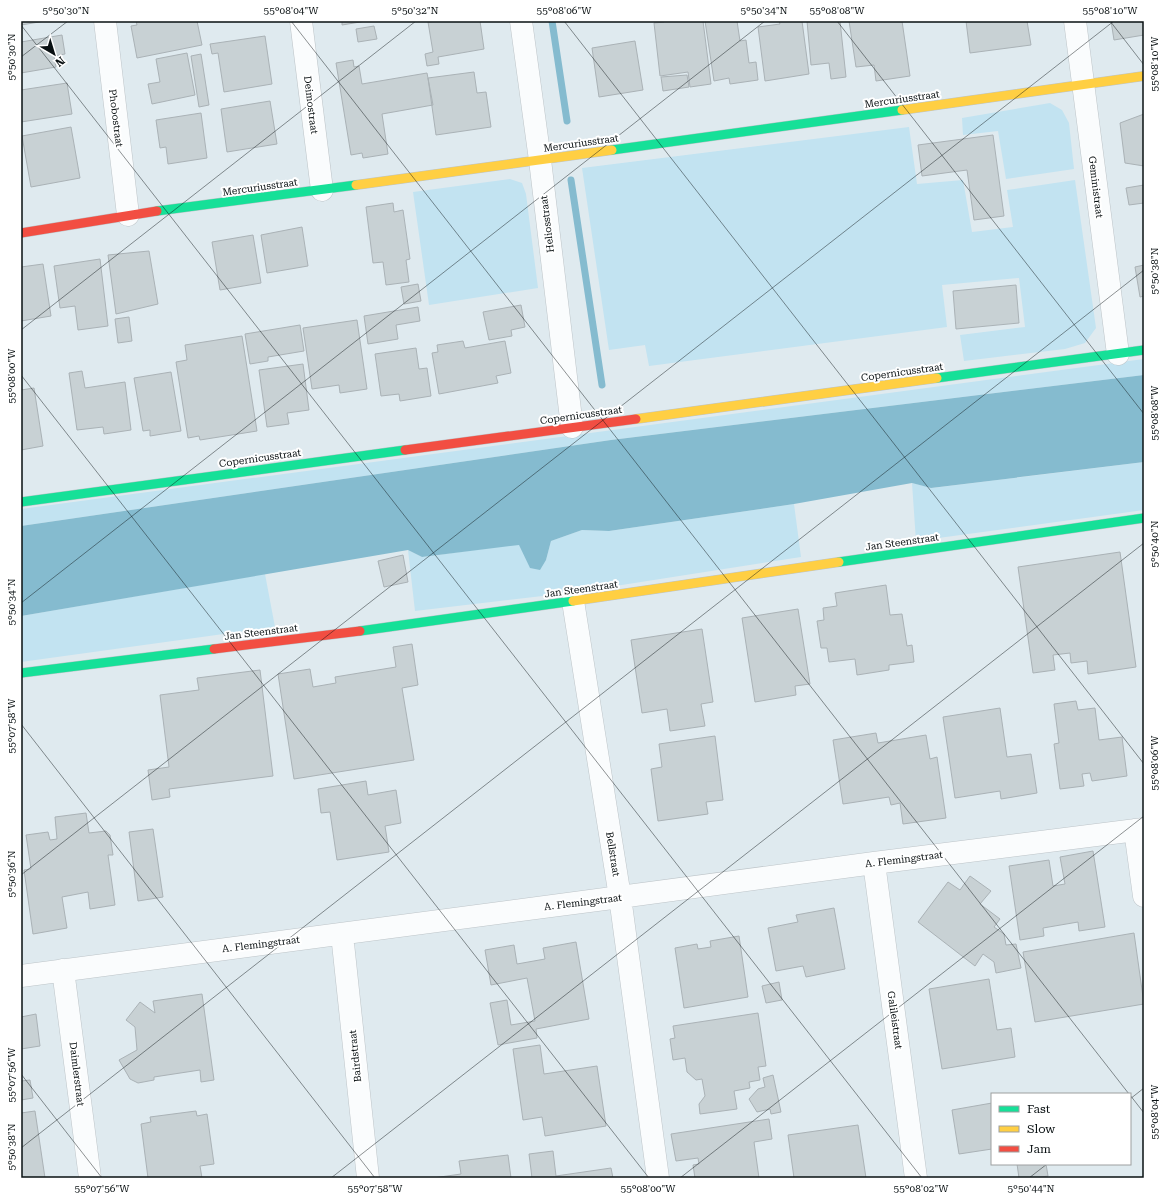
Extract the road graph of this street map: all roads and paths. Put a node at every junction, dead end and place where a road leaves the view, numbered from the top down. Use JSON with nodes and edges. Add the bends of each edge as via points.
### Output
{"nodes":[{"id":1,"x":104,"y":21,"type":"edge"},
{"id":2,"x":300,"y":21,"type":"edge"},
{"id":3,"x":521,"y":21,"type":"edge"},
{"id":4,"x":1075,"y":21,"type":"edge"},
{"id":5,"x":1144,"y":76,"type":"edge"},
{"id":6,"x":1083,"y":85,"type":"junction"},
{"id":7,"x":540,"y":160,"type":"junction"},
{"id":8,"x":322,"y":190,"type":"junction"},
{"id":9,"x":128,"y":215,"type":"junction"},
{"id":10,"x":21,"y":234,"type":"edge"},
{"id":11,"x":1144,"y":350,"type":"edge"},
{"id":12,"x":1118,"y":354,"type":"junction"},
{"id":13,"x":572,"y":427,"type":"junction"},
{"id":14,"x":21,"y":502,"type":"edge"},
{"id":15,"x":1144,"y":518,"type":"edge"},
{"id":16,"x":573,"y":601,"type":"junction"},
{"id":17,"x":21,"y":673,"type":"edge"},
{"id":18,"x":1140,"y":829,"type":"edge"},
{"id":19,"x":874,"y":863,"type":"junction"},
{"id":20,"x":1144,"y":896,"type":"edge"},
{"id":21,"x":620,"y":897,"type":"junction"},
{"id":22,"x":342,"y":934,"type":"junction"},
{"id":23,"x":63,"y":970,"type":"junction"},
{"id":24,"x":21,"y":976,"type":"edge"},
{"id":25,"x":90,"y":1178,"type":"edge"},
{"id":26,"x":368,"y":1178,"type":"edge"},
{"id":27,"x":658,"y":1178,"type":"edge"},
{"id":28,"x":916,"y":1178,"type":"edge"}],
"edges":[{"from":1,"to":9,"type":"street","name":"Phobostraat"},
{"from":2,"to":8,"type":"street","name":"Deimostraat"},
{"from":3,"to":7,"type":"street","name":"Heliosstraat"},
{"from":4,"to":6,"type":"street","name":"Geministraat"},
{"from":5,"to":6,"type":"street","name":"Mercuriusstraat"},
{"from":6,"to":7,"type":"street","name":"Mercuriusstraat"},
{"from":6,"to":12,"type":"street","name":"Geministraat"},
{"from":7,"to":8,"type":"street","name":"Mercuriusstraat"},
{"from":7,"to":13,"type":"street","name":"Heliosstraat"},
{"from":8,"to":9,"type":"street","name":"Mercuriusstraat"},
{"from":9,"to":10,"type":"street","name":"Mercuriusstraat"},
{"from":11,"to":12,"type":"street","name":"Copernicusstraat"},
{"from":12,"to":13,"type":"street","name":"Copernicusstraat"},
{"from":13,"to":14,"type":"street","name":"Copernicusstraat"},
{"from":15,"to":16,"type":"street","name":"Jan Steenstraat"},
{"from":16,"to":17,"type":"street","name":"Jan Steenstraat","via":[[399,626]]},
{"from":16,"to":21,"type":"street","name":"Bellstraat"},
{"from":18,"to":19,"type":"street","name":"A. Flemingstraat"},
{"from":18,"to":20,"type":"street"},
{"from":19,"to":21,"type":"street","name":"A. Flemingstraat"},
{"from":19,"to":28,"type":"street","name":"Galileistraat"},
{"from":21,"to":22,"type":"street","name":"A. Flemingstraat"},
{"from":21,"to":27,"type":"street","name":"Bellstraat"},
{"from":22,"to":23,"type":"street","name":"A. Flemingstraat"},
{"from":22,"to":26,"type":"street","name":"Bairdstraat"},
{"from":23,"to":24,"type":"street","name":"A. Flemingstraat"},
{"from":23,"to":25,"type":"street","name":"Daimlerstraat"}]}
